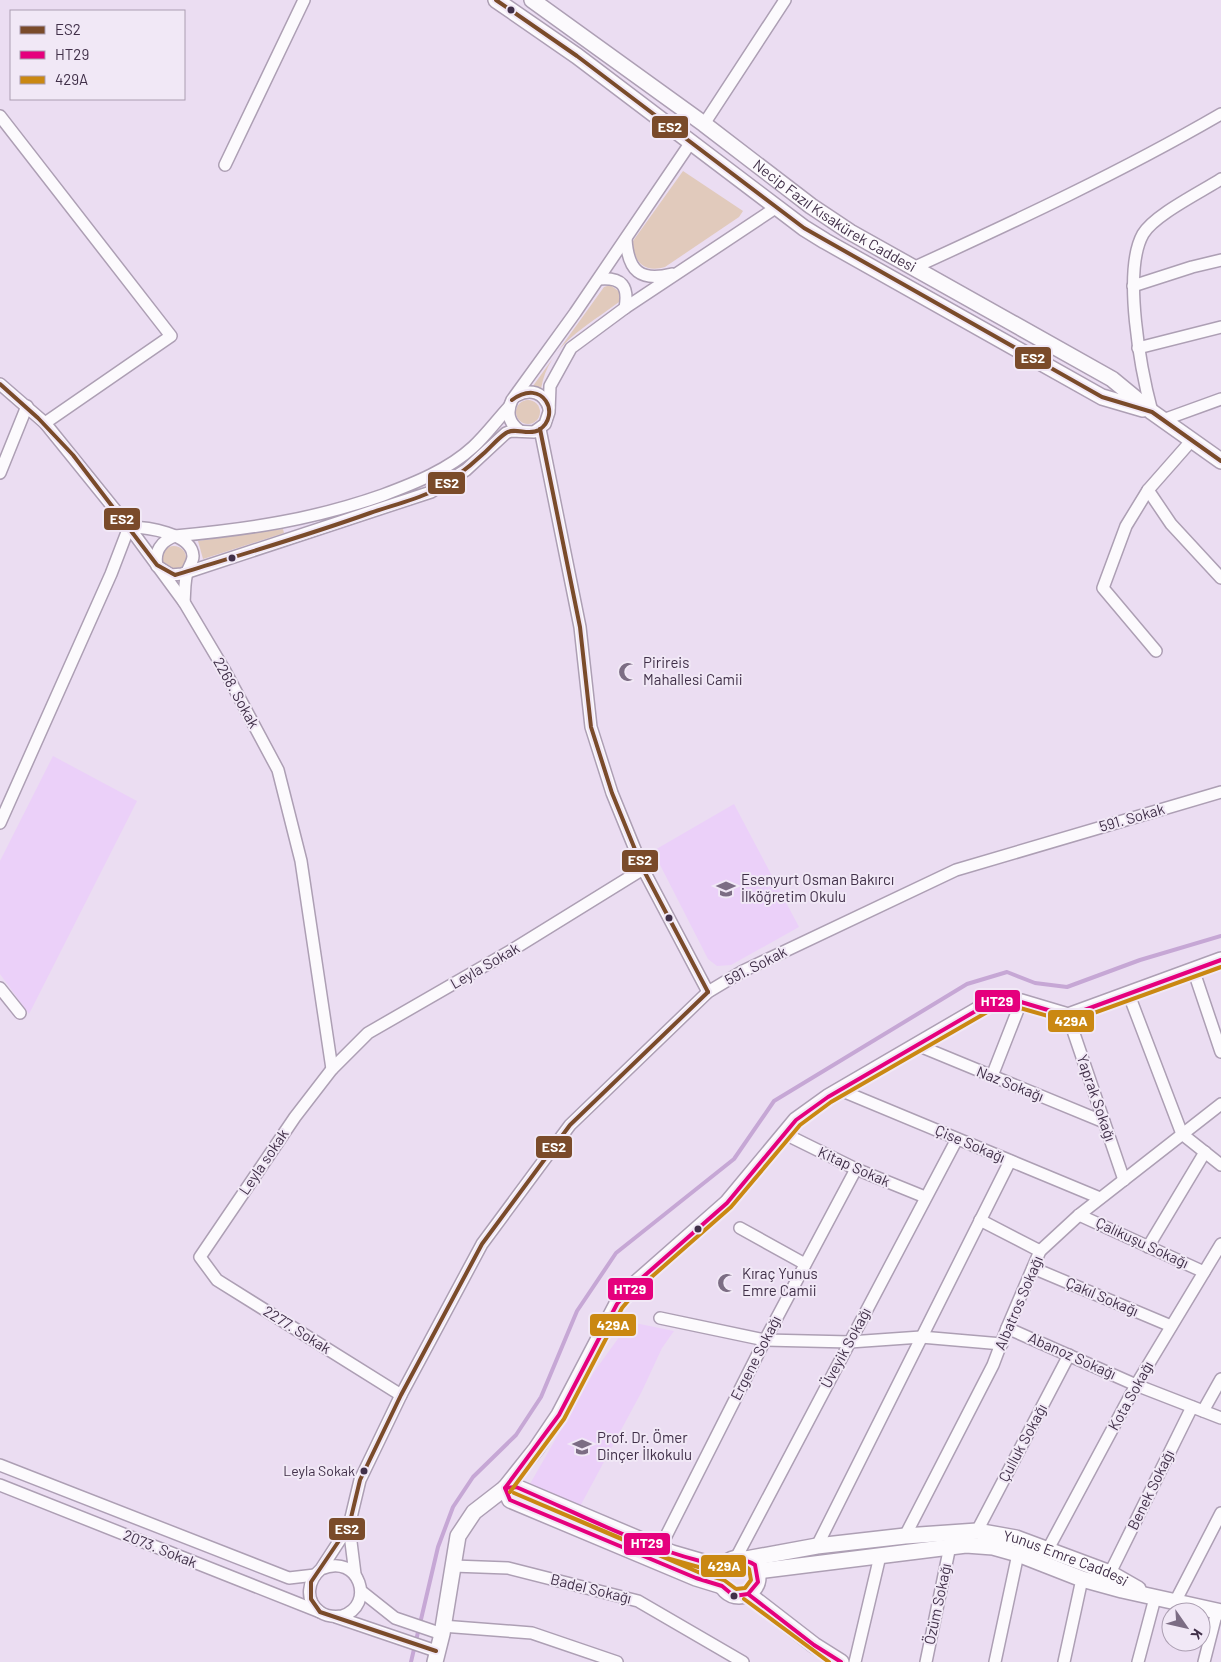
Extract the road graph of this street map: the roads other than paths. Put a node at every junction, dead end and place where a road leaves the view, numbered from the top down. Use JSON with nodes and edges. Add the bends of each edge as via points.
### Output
{"nodes":[{"id":1,"x":304,"y":0,"type":"edge"},
{"id":2,"x":496,"y":0,"type":"edge"},
{"id":3,"x":532,"y":0,"type":"edge"},
{"id":4,"x":785,"y":0,"type":"edge"},
{"id":5,"x":1221,"y":114,"type":"edge"},
{"id":6,"x":0,"y":116,"type":"edge"},
{"id":7,"x":704,"y":124,"type":"junction"},
{"id":8,"x":691,"y":142,"type":"junction"},
{"id":9,"x":225,"y":165,"type":"dead end"},
{"id":10,"x":1221,"y":179,"type":"edge"},
{"id":11,"x":777,"y":207,"type":"junction"},
{"id":12,"x":626,"y":239,"type":"junction"},
{"id":13,"x":1221,"y":260,"type":"edge"},
{"id":14,"x":913,"y":268,"type":"junction"},
{"id":15,"x":677,"y":273,"type":"junction"},
{"id":16,"x":599,"y":279,"type":"junction"},
{"id":17,"x":1133,"y":286,"type":"junction"},
{"id":18,"x":625,"y":308,"type":"junction"},
{"id":19,"x":1221,"y":327,"type":"edge"},
{"id":20,"x":1138,"y":348,"type":"junction"},
{"id":21,"x":0,"y":384,"type":"edge"},
{"id":22,"x":1221,"y":399,"type":"edge"},
{"id":23,"x":510,"y":403,"type":"junction"},
{"id":24,"x":28,"y":406,"type":"junction"},
{"id":25,"x":549,"y":412,"type":"junction"},
{"id":26,"x":1157,"y":416,"type":"junction"},
{"id":27,"x":45,"y":423,"type":"junction"},
{"id":28,"x":540,"y":429,"type":"junction"},
{"id":29,"x":520,"y":430,"type":"junction"},
{"id":30,"x":1192,"y":440,"type":"junction"},
{"id":31,"x":1221,"y":461,"type":"edge"},
{"id":32,"x":0,"y":473,"type":"edge"},
{"id":33,"x":1148,"y":490,"type":"junction"},
{"id":34,"x":129,"y":527,"type":"junction"},
{"id":35,"x":175,"y":536,"type":"junction"},
{"id":36,"x":157,"y":566,"type":"junction"},
{"id":37,"x":187,"y":571,"type":"junction"},
{"id":38,"x":1221,"y":578,"type":"edge"},
{"id":39,"x":184,"y":602,"type":"junction"},
{"id":40,"x":1156,"y":651,"type":"dead end"},
{"id":41,"x":1221,"y":792,"type":"edge"},
{"id":42,"x":0,"y":823,"type":"edge"},
{"id":43,"x":643,"y":869,"type":"junction"},
{"id":44,"x":1221,"y":960,"type":"edge"},
{"id":45,"x":1193,"y":969,"type":"junction"},
{"id":46,"x":0,"y":988,"type":"edge"},
{"id":47,"x":708,"y":992,"type":"junction"},
{"id":48,"x":1129,"y":995,"type":"junction"},
{"id":49,"x":1021,"y":1002,"type":"junction"},
{"id":50,"x":20,"y":1013,"type":"dead end"},
{"id":51,"x":1068,"y":1016,"type":"junction"},
{"id":52,"x":917,"y":1045,"type":"junction"},
{"id":53,"x":1221,"y":1052,"type":"edge"},
{"id":54,"x":332,"y":1069,"type":"junction"},
{"id":55,"x":992,"y":1076,"type":"junction"},
{"id":56,"x":840,"y":1090,"type":"junction"},
{"id":57,"x":1221,"y":1104,"type":"edge"},
{"id":58,"x":1104,"y":1122,"type":"junction"},
{"id":59,"x":785,"y":1134,"type":"junction"},
{"id":60,"x":1182,"y":1134,"type":"junction"},
{"id":61,"x":957,"y":1139,"type":"junction"},
{"id":62,"x":1205,"y":1152,"type":"junction"},
{"id":63,"x":1010,"y":1161,"type":"junction"},
{"id":64,"x":1221,"y":1165,"type":"edge"},
{"id":65,"x":856,"y":1169,"type":"junction"},
{"id":66,"x":1124,"y":1180,"type":"junction"},
{"id":67,"x":925,"y":1197,"type":"junction"},
{"id":68,"x":1100,"y":1198,"type":"junction"},
{"id":69,"x":1079,"y":1215,"type":"junction"},
{"id":70,"x":980,"y":1220,"type":"junction"},
{"id":71,"x":740,"y":1228,"type":"dead end"},
{"id":72,"x":1221,"y":1244,"type":"edge"},
{"id":73,"x":1148,"y":1246,"type":"junction"},
{"id":74,"x":1040,"y":1251,"type":"junction"},
{"id":75,"x":200,"y":1257,"type":"joint"},
{"id":76,"x":805,"y":1264,"type":"junction"},
{"id":77,"x":1033,"y":1268,"type":"junction"},
{"id":78,"x":1204,"y":1272,"type":"junction"},
{"id":79,"x":660,"y":1318,"type":"dead end"},
{"id":80,"x":1171,"y":1326,"type":"junction"},
{"id":81,"x":1007,"y":1328,"type":"junction"},
{"id":82,"x":921,"y":1337,"type":"junction"},
{"id":83,"x":765,"y":1340,"type":"junction"},
{"id":84,"x":850,"y":1342,"type":"junction"},
{"id":85,"x":1002,"y":1344,"type":"junction"},
{"id":86,"x":1069,"y":1355,"type":"junction"},
{"id":87,"x":1221,"y":1379,"type":"edge"},
{"id":88,"x":1136,"y":1385,"type":"junction"},
{"id":89,"x":401,"y":1395,"type":"junction"},
{"id":90,"x":1197,"y":1409,"type":"junction"},
{"id":91,"x":1221,"y":1418,"type":"edge"},
{"id":92,"x":0,"y":1465,"type":"edge"},
{"id":93,"x":0,"y":1485,"type":"edge"},
{"id":94,"x":505,"y":1488,"type":"junction"},
{"id":95,"x":1221,"y":1513,"type":"edge"},
{"id":96,"x":349,"y":1526,"type":"junction"},
{"id":97,"x":977,"y":1531,"type":"junction"},
{"id":98,"x":905,"y":1536,"type":"junction"},
{"id":99,"x":817,"y":1546,"type":"junction"},
{"id":100,"x":950,"y":1546,"type":"junction"},
{"id":101,"x":660,"y":1548,"type":"junction"},
{"id":102,"x":1046,"y":1551,"type":"junction"},
{"id":103,"x":1018,"y":1554,"type":"junction"},
{"id":104,"x":880,"y":1556,"type":"junction"},
{"id":105,"x":736,"y":1559,"type":"junction"},
{"id":106,"x":453,"y":1566,"type":"junction"},
{"id":107,"x":758,"y":1570,"type":"junction"},
{"id":108,"x":318,"y":1572,"type":"junction"},
{"id":109,"x":355,"y":1574,"type":"junction"},
{"id":110,"x":1110,"y":1574,"type":"junction"},
{"id":111,"x":1082,"y":1579,"type":"junction"},
{"id":112,"x":722,"y":1586,"type":"junction"},
{"id":113,"x":361,"y":1591,"type":"junction"},
{"id":114,"x":748,"y":1594,"type":"junction"},
{"id":115,"x":1155,"y":1598,"type":"junction"},
{"id":116,"x":1175,"y":1602,"type":"joint"},
{"id":117,"x":320,"y":1612,"type":"junction"},
{"id":118,"x":1219,"y":1612,"type":"edge"},
{"id":119,"x":336,"y":1617,"type":"junction"},
{"id":120,"x":439,"y":1631,"type":"junction"},
{"id":121,"x":434,"y":1654,"type":"edge"},
{"id":122,"x":618,"y":1662,"type":"edge"},
{"id":123,"x":743,"y":1662,"type":"edge"},
{"id":124,"x":841,"y":1662,"type":"edge"},
{"id":125,"x":855,"y":1662,"type":"edge"},
{"id":126,"x":926,"y":1662,"type":"edge"},
{"id":127,"x":995,"y":1662,"type":"edge"},
{"id":128,"x":1064,"y":1662,"type":"edge"},
{"id":129,"x":1138,"y":1662,"type":"edge"},
{"id":130,"x":1204,"y":1662,"type":"edge"}],
"edges":[{"from":1,"to":9,"type":"street"},
{"from":2,"to":8,"type":"street","name":"Necip Fazıl Kısakürek Caddesi"},
{"from":3,"to":7,"type":"street","name":"Necip Fazıl Kısakürek Caddesi"},
{"from":4,"to":7,"type":"street"},
{"from":5,"to":14,"type":"street","via":[[1058,201]]},
{"from":6,"to":27,"type":"street","via":[[170,336]]},
{"from":7,"to":8,"type":"street"},
{"from":7,"to":14,"type":"street","name":"Necip Fazıl Kısakürek Caddesi","via":[[811,206]]},
{"from":8,"to":11,"type":"street","name":"Necip Fazıl Kısakürek Caddesi"},
{"from":8,"to":12,"type":"street"},
{"from":10,"to":17,"type":"street","via":[[1155,221],[1143,234],[1136,254]]},
{"from":11,"to":15,"type":"street"},
{"from":11,"to":26,"type":"street","name":"Necip Fazıl Kısakürek Caddesi","via":[[854,259],[1102,396]]},
{"from":12,"to":15,"type":"street","via":[[629,263],[643,276],[652,278]]},
{"from":12,"to":16,"type":"street"},
{"from":13,"to":17,"type":"street"},
{"from":14,"to":26,"type":"street","name":"Necip Fazıl Kısakürek Caddesi","via":[[1112,379]]},
{"from":15,"to":18,"type":"street"},
{"from":16,"to":18,"type":"street","via":[[611,278],[624,286],[628,295]]},
{"from":16,"to":23,"type":"street"},
{"from":17,"to":20,"type":"street"},
{"from":18,"to":25,"type":"street","via":[[571,348],[550,386]]},
{"from":19,"to":20,"type":"street"},
{"from":20,"to":26,"type":"street","via":[[1141,372]]},
{"from":21,"to":24,"type":"street","name":"2268. Sokak"},
{"from":22,"to":26,"type":"street"},
{"from":23,"to":25,"type":"street","via":[[522,392],[535,392],[545,400]]},
{"from":23,"to":29,"type":"street","via":[[510,420]]},
{"from":23,"to":35,"type":"street","via":[[474,446],[415,484],[302,519],[259,528]]},
{"from":24,"to":27,"type":"street","name":"2268. Sokak"},
{"from":24,"to":32,"type":"street"},
{"from":25,"to":28,"type":"street"},
{"from":26,"to":30,"type":"street","name":"Necip Fazıl Kısakürek Caddesi"},
{"from":27,"to":34,"type":"street","name":"2268. Sokak"},
{"from":28,"to":29,"type":"street","via":[[534,432]]},
{"from":28,"to":43,"type":"street","via":[[580,627],[591,727],[612,793]]},
{"from":29,"to":37,"type":"street","via":[[506,433],[466,470],[431,492]]},
{"from":30,"to":31,"type":"street","name":"Necip Fazıl Kısakürek Caddesi"},
{"from":30,"to":33,"type":"street"},
{"from":33,"to":38,"type":"street","via":[[1171,524]]},
{"from":33,"to":40,"type":"street","via":[[1126,526],[1103,588]]},
{"from":34,"to":35,"type":"street","via":[[144,527]]},
{"from":34,"to":36,"type":"street","name":"2268. Sokak"},
{"from":34,"to":42,"type":"street"},
{"from":35,"to":36,"type":"street","via":[[159,547]]},
{"from":35,"to":37,"type":"street","via":[[191,548],[192,559]]},
{"from":36,"to":37,"type":"street","via":[[171,574]]},
{"from":36,"to":39,"type":"street","name":"2268. Sokak"},
{"from":37,"to":39,"type":"street"},
{"from":39,"to":54,"type":"street","name":"2268. Sokak","via":[[278,770],[301,861]]},
{"from":41,"to":47,"type":"street","name":"591. Sokak","via":[[956,870],[743,971]]},
{"from":43,"to":47,"type":"street"},
{"from":43,"to":54,"type":"street","name":"Leyla Sokak","via":[[368,1034]]},
{"from":44,"to":45,"type":"street"},
{"from":45,"to":48,"type":"street"},
{"from":45,"to":53,"type":"street"},
{"from":46,"to":50,"type":"street"},
{"from":47,"to":89,"type":"street","name":"591. Sokak","via":[[570,1125],[482,1244]]},
{"from":48,"to":51,"type":"street"},
{"from":48,"to":60,"type":"street"},
{"from":49,"to":51,"type":"street"},
{"from":49,"to":52,"type":"street","via":[[1002,1000],[986,1005]]},
{"from":49,"to":55,"type":"street"},
{"from":51,"to":58,"type":"street","name":"Yaprak Sokağı"},
{"from":52,"to":55,"type":"street","name":"Naz Sokağı"},
{"from":52,"to":56,"type":"street"},
{"from":54,"to":75,"type":"street","name":"Leyla sokak","via":[[295,1116]]},
{"from":55,"to":58,"type":"street","name":"Naz Sokağı"},
{"from":56,"to":59,"type":"street","via":[[796,1120]]},
{"from":56,"to":61,"type":"street","name":"Çise Sokağı"},
{"from":57,"to":60,"type":"street","name":"Albatros Sokağı"},
{"from":58,"to":66,"type":"street","name":"Yaprak Sokağı"},
{"from":59,"to":65,"type":"street","name":"Kitap Sokak"},
{"from":59,"to":94,"type":"street","via":[[727,1203],[635,1284],[617,1304],[559,1415]]},
{"from":60,"to":62,"type":"street"},
{"from":60,"to":66,"type":"street","name":"Albatros Sokağı"},
{"from":61,"to":63,"type":"street","name":"Çise Sokağı"},
{"from":61,"to":67,"type":"street","name":"Üveyik Sokağı"},
{"from":62,"to":64,"type":"street"},
{"from":62,"to":73,"type":"street"},
{"from":63,"to":68,"type":"street","name":"Çise Sokağı"},
{"from":63,"to":70,"type":"street"},
{"from":65,"to":67,"type":"street","name":"Kitap Sokak"},
{"from":65,"to":76,"type":"street","name":"Ergene Sokağı"},
{"from":66,"to":68,"type":"street","name":"Albatros Sokağı"},
{"from":67,"to":84,"type":"street","name":"Üveyik Sokağı"},
{"from":68,"to":69,"type":"street","name":"Albatros Sokağı"},
{"from":69,"to":73,"type":"street","name":"Çalıkuşu Sokağı"},
{"from":69,"to":74,"type":"street","name":"Albatros Sokağı"},
{"from":70,"to":74,"type":"street"},
{"from":70,"to":82,"type":"street"},
{"from":71,"to":76,"type":"street"},
{"from":72,"to":78,"type":"street","name":"Kota Sokağı"},
{"from":73,"to":78,"type":"street","name":"Çalıkuşu Sokağı"},
{"from":74,"to":77,"type":"street","name":"Albatros Sokağı"},
{"from":75,"to":89,"type":"street","name":"2277. Sokak","via":[[216,1280]]},
{"from":76,"to":83,"type":"street","name":"Ergene Sokağı"},
{"from":77,"to":80,"type":"street","name":"Çakıl Sokağı"},
{"from":77,"to":81,"type":"street","name":"Albatros Sokağı"},
{"from":78,"to":80,"type":"street","name":"Kota Sokağı"},
{"from":79,"to":83,"type":"street"},
{"from":80,"to":88,"type":"street","name":"Kota Sokağı"},
{"from":81,"to":85,"type":"street","name":"Albatros Sokağı"},
{"from":81,"to":86,"type":"street","name":"Abanoz Sokağı"},
{"from":82,"to":84,"type":"street"},
{"from":82,"to":85,"type":"street"},
{"from":82,"to":99,"type":"street"},
{"from":83,"to":84,"type":"street"},
{"from":83,"to":101,"type":"street","name":"Ergene Sokağı"},
{"from":84,"to":105,"type":"street","name":"Üveyik Sokağı"},
{"from":85,"to":98,"type":"street","name":"Albatros Sokağı"},
{"from":86,"to":88,"type":"street","name":"Abanoz Sokağı"},
{"from":86,"to":97,"type":"street","name":"Çulluk Sokağı"},
{"from":87,"to":90,"type":"street","name":"Benek Sokağı"},
{"from":88,"to":90,"type":"street","name":"Abanoz Sokağı"},
{"from":88,"to":102,"type":"street","name":"Kota Sokağı"},
{"from":89,"to":96,"type":"street","name":"591. Sokak","via":[[360,1480]]},
{"from":90,"to":91,"type":"street","name":"Abanoz Sokağı"},
{"from":90,"to":110,"type":"street","name":"Benek Sokağı"},
{"from":92,"to":108,"type":"street","name":"2073. Sokak","via":[[289,1578]]},
{"from":93,"to":117,"type":"street","name":"2073. Sokak"},
{"from":94,"to":101,"type":"street","name":"Yunus Emre Caddesi","via":[[521,1489]]},
{"from":94,"to":106,"type":"street","via":[[474,1512],[458,1536]]},
{"from":94,"to":112,"type":"street","via":[[510,1500]]},
{"from":95,"to":116,"type":"street"},
{"from":96,"to":108,"type":"street"},
{"from":96,"to":109,"type":"street"},
{"from":97,"to":98,"type":"street","name":"Yunus Emre Caddesi"},
{"from":97,"to":102,"type":"street","name":"Yunus Emre Caddesi","via":[[1016,1538]]},
{"from":98,"to":99,"type":"street","name":"Yunus Emre Caddesi"},
{"from":99,"to":105,"type":"street","name":"Yunus Emre Caddesi"},
{"from":100,"to":103,"type":"street","name":"Yunus Emre Caddesi","via":[[993,1547]]},
{"from":100,"to":104,"type":"street","name":"Yunus Emre Caddesi"},
{"from":100,"to":126,"type":"street","name":"Özüm Sokağı"},
{"from":101,"to":105,"type":"street","name":"Yunus Emre Caddesi","via":[[704,1562]]},
{"from":102,"to":110,"type":"street","name":"Yunus Emre Caddesi"},
{"from":103,"to":111,"type":"street","name":"Yunus Emre Caddesi"},
{"from":103,"to":127,"type":"street"},
{"from":104,"to":107,"type":"street","name":"Yunus Emre Caddesi"},
{"from":104,"to":125,"type":"street"},
{"from":105,"to":107,"type":"street","via":[[755,1565]]},
{"from":105,"to":112,"type":"street","via":[[720,1573]]},
{"from":106,"to":120,"type":"street"},
{"from":106,"to":123,"type":"street","name":"Badel Sokağı","via":[[508,1568],[638,1601]]},
{"from":107,"to":114,"type":"street","via":[[758,1582]]},
{"from":108,"to":109,"type":"street","via":[[328,1566],[343,1566]]},
{"from":108,"to":117,"type":"street","via":[[309,1590],[310,1599]]},
{"from":109,"to":113,"type":"street"},
{"from":110,"to":115,"type":"street","name":"Yunus Emre Caddesi"},
{"from":111,"to":115,"type":"street","name":"Yunus Emre Caddesi"},
{"from":111,"to":128,"type":"street"},
{"from":112,"to":114,"type":"street","via":[[734,1596]]},
{"from":113,"to":119,"type":"street","via":[[356,1605]]},
{"from":113,"to":120,"type":"street","via":[[395,1618]]},
{"from":114,"to":124,"type":"street"},
{"from":115,"to":116,"type":"street"},
{"from":115,"to":129,"type":"street"},
{"from":117,"to":119,"type":"street"},
{"from":118,"to":130,"type":"street"},
{"from":119,"to":121,"type":"street"},
{"from":120,"to":121,"type":"street"},
{"from":120,"to":122,"type":"street","via":[[532,1633]]}]}
